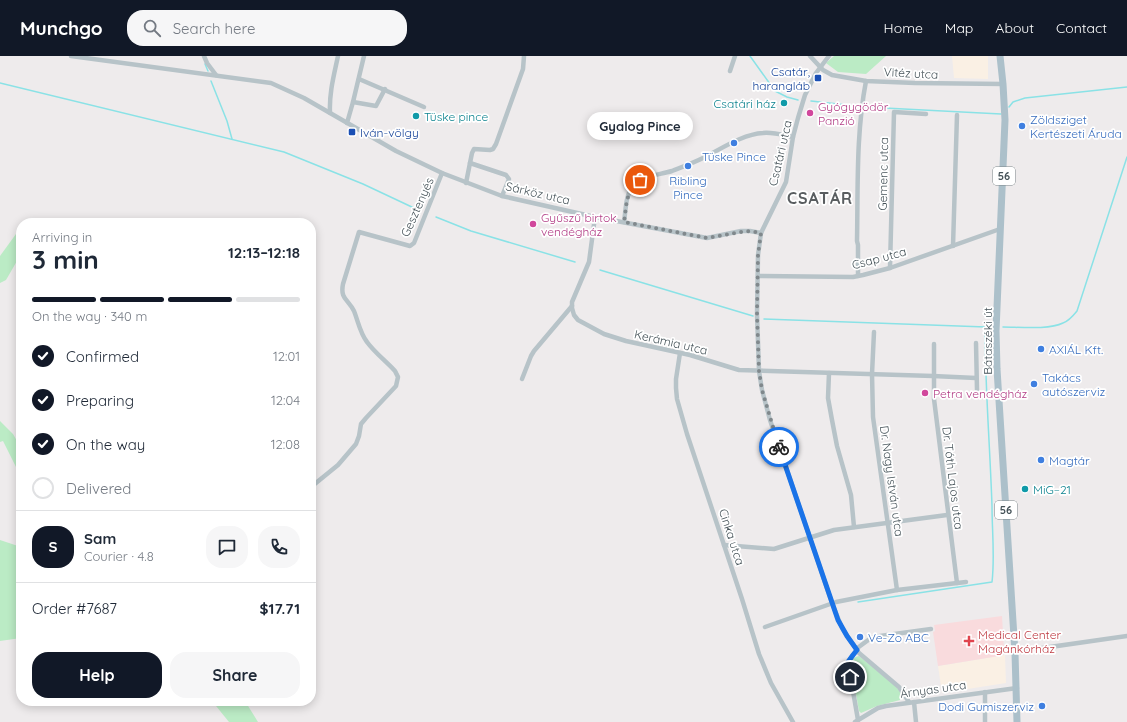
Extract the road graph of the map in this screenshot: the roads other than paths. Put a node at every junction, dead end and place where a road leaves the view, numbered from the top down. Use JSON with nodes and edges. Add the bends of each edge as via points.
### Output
{"nodes":[{"id":1,"x":71,"y":56,"type":"edge"},
{"id":2,"x":204,"y":56,"type":"edge"},
{"id":3,"x":338,"y":56,"type":"edge"},
{"id":4,"x":364,"y":56,"type":"edge"},
{"id":5,"x":524,"y":56,"type":"edge"},
{"id":6,"x":735,"y":56,"type":"edge"},
{"id":7,"x":810,"y":56,"type":"edge"},
{"id":8,"x":829,"y":56,"type":"edge"},
{"id":9,"x":1000,"y":56,"type":"edge"},
{"id":10,"x":820,"y":67,"type":"junction"},
{"id":11,"x":730,"y":71,"type":"dead end"},
{"id":12,"x":216,"y":75,"type":"junction"},
{"id":13,"x":359,"y":79,"type":"junction"},
{"id":14,"x":866,"y":81,"type":"junction"},
{"id":15,"x":1003,"y":84,"type":"junction"},
{"id":16,"x":385,"y":89,"type":"junction"},
{"id":17,"x":353,"y":102,"type":"junction"},
{"id":18,"x":424,"y":107,"type":"dead end"},
{"id":19,"x":330,"y":113,"type":"junction"},
{"id":20,"x":926,"y":114,"type":"dead end"},
{"id":21,"x":957,"y":115,"type":"dead end"},
{"id":22,"x":347,"y":123,"type":"junction"},
{"id":23,"x":793,"y":137,"type":"junction"},
{"id":24,"x":470,"y":163,"type":"junction"},
{"id":25,"x":442,"y":173,"type":"junction"},
{"id":26,"x":466,"y":183,"type":"junction"},
{"id":27,"x":502,"y":196,"type":"junction"},
{"id":28,"x":596,"y":217,"type":"junction"},
{"id":29,"x":624,"y":222,"type":"junction"},
{"id":30,"x":1000,"y":229,"type":"junction"},
{"id":31,"x":761,"y":233,"type":"junction"},
{"id":32,"x":953,"y":246,"type":"junction"},
{"id":33,"x":890,"y":268,"type":"junction"},
{"id":34,"x":758,"y":276,"type":"junction"},
{"id":35,"x":858,"y":276,"type":"junction"},
{"id":36,"x":572,"y":306,"type":"junction"},
{"id":37,"x":874,"y":332,"type":"dead end"},
{"id":38,"x":934,"y":344,"type":"dead end"},
{"id":39,"x":976,"y":344,"type":"dead end"},
{"id":40,"x":680,"y":353,"type":"junction"},
{"id":41,"x":759,"y":371,"type":"junction"},
{"id":42,"x":829,"y":373,"type":"junction"},
{"id":43,"x":872,"y":374,"type":"junction"},
{"id":44,"x":933,"y":376,"type":"junction"},
{"id":45,"x":976,"y":378,"type":"junction"},
{"id":46,"x":522,"y":379,"type":"dead end"},
{"id":47,"x":977,"y":390,"type":"dead end"},
{"id":48,"x":316,"y":483,"type":"edge"},
{"id":49,"x":947,"y":515,"type":"junction"},
{"id":50,"x":887,"y":522,"type":"junction"},
{"id":51,"x":854,"y":527,"type":"junction"},
{"id":52,"x":810,"y":537,"type":"junction"},
{"id":53,"x":724,"y":545,"type":"junction"},
{"id":54,"x":966,"y":582,"type":"dead end"},
{"id":55,"x":957,"y":583,"type":"junction"},
{"id":56,"x":897,"y":590,"type":"junction"},
{"id":57,"x":832,"y":603,"type":"junction"},
{"id":58,"x":766,"y":627,"type":"dead end"},
{"id":59,"x":931,"y":629,"type":"dead end"},
{"id":60,"x":1127,"y":636,"type":"edge"},
{"id":61,"x":857,"y":650,"type":"junction"},
{"id":62,"x":1015,"y":652,"type":"junction"},
{"id":63,"x":1017,"y":688,"type":"junction"},
{"id":64,"x":984,"y":692,"type":"junction"},
{"id":65,"x":912,"y":702,"type":"junction"},
{"id":66,"x":857,"y":721,"type":"edge"},
{"id":67,"x":793,"y":722,"type":"edge"},
{"id":68,"x":916,"y":722,"type":"edge"},
{"id":69,"x":985,"y":722,"type":"edge"},
{"id":70,"x":1017,"y":722,"type":"edge"}],
"edges":[{"from":1,"to":12,"type":"street","name":"Sárköz utca"},
{"from":2,"to":12,"type":"street"},
{"from":3,"to":19,"type":"street","via":[[329,101]]},
{"from":4,"to":13,"type":"street"},
{"from":5,"to":24,"type":"street","via":[[523,69],[493,149],[474,149]]},
{"from":6,"to":11,"type":"street"},
{"from":7,"to":10,"type":"street"},
{"from":8,"to":10,"type":"street","name":"Csatári utca"},
{"from":9,"to":15,"type":"main road","name":"Bátaszéki út","number":"56"},
{"from":10,"to":14,"type":"street","name":"Vitéz utca","via":[[832,75]]},
{"from":10,"to":23,"type":"street","name":"Csatári utca","via":[[805,94]]},
{"from":12,"to":19,"type":"street","name":"Sárköz utca","via":[[271,83]]},
{"from":13,"to":16,"type":"street"},
{"from":13,"to":17,"type":"street"},
{"from":14,"to":15,"type":"street","name":"Vitéz utca"},
{"from":14,"to":35,"type":"street","via":[[861,111]]},
{"from":15,"to":30,"type":"main road","name":"Bátaszéki út","number":"56","via":[[1005,131]]},
{"from":16,"to":17,"type":"street","via":[[376,106]]},
{"from":16,"to":18,"type":"street"},
{"from":17,"to":22,"type":"street"},
{"from":19,"to":22,"type":"street","name":"Sárköz utca"},
{"from":20,"to":33,"type":"street","name":"Gemenc utca","via":[[894,112]]},
{"from":21,"to":32,"type":"street"},
{"from":22,"to":25,"type":"street","name":"Sárköz utca"},
{"from":23,"to":29,"type":"street","via":[[771,133],[752,135],[686,165],[640,180],[628,196]]},
{"from":23,"to":31,"type":"street","name":"Csatári utca","via":[[786,182]]},
{"from":24,"to":26,"type":"street"},
{"from":24,"to":27,"type":"street","via":[[508,177]]},
{"from":25,"to":26,"type":"street","name":"Sárköz utca"},
{"from":25,"to":48,"type":"street","name":"Gesztenyés","via":[[414,243],[410,246],[359,232],[342,295],[354,311],[367,342],[391,367],[398,381],[361,424],[356,444],[338,465]]},
{"from":26,"to":27,"type":"street","name":"Sárköz utca"},
{"from":27,"to":28,"type":"street","name":"Sárköz utca"},
{"from":28,"to":29,"type":"street","name":"Sárköz utca"},
{"from":28,"to":36,"type":"street","via":[[589,262]]},
{"from":29,"to":31,"type":"street","name":"Sárköz utca","via":[[707,238],[750,231]]},
{"from":30,"to":32,"type":"street","name":"Csap utca"},
{"from":30,"to":62,"type":"main road","name":"Bátaszéki út","number":"56","via":[[996,331],[998,401]]},
{"from":31,"to":34,"type":"street","name":"Csatári utca"},
{"from":32,"to":33,"type":"street","name":"Csap utca"},
{"from":33,"to":35,"type":"street","name":"Csap utca"},
{"from":34,"to":35,"type":"street","name":"Csap utca"},
{"from":34,"to":41,"type":"street","name":"Csatári utca"},
{"from":36,"to":40,"type":"street","name":"Kerámia utca","via":[[578,320],[604,334]]},
{"from":36,"to":46,"type":"street","via":[[534,351]]},
{"from":37,"to":43,"type":"street"},
{"from":38,"to":44,"type":"street"},
{"from":39,"to":45,"type":"street"},
{"from":40,"to":41,"type":"street","name":"Kerámia utca","via":[[739,370]]},
{"from":40,"to":53,"type":"street","name":"Cinka utca","via":[[676,379],[677,399]]},
{"from":41,"to":42,"type":"street","name":"Kerámia utca"},
{"from":41,"to":52,"type":"street","name":"Csatári utca","via":[[770,420]]},
{"from":42,"to":43,"type":"street","name":"Kerámia utca"},
{"from":42,"to":51,"type":"street","via":[[828,398],[837,446],[851,496]]},
{"from":43,"to":44,"type":"street","name":"Kerámia utca"},
{"from":43,"to":50,"type":"street","name":"Dr. Nagy István utca","via":[[873,417]]},
{"from":44,"to":45,"type":"street","name":"Kerámia utca"},
{"from":44,"to":49,"type":"street","name":"Dr. Tóth Lajos utca"},
{"from":45,"to":47,"type":"street"},
{"from":49,"to":50,"type":"street"},
{"from":49,"to":55,"type":"street","name":"Dr. Tóth Lajos utca"},
{"from":50,"to":51,"type":"street"},
{"from":50,"to":56,"type":"street","name":"Dr. Nagy István utca"},
{"from":51,"to":52,"type":"street"},
{"from":52,"to":53,"type":"street","via":[[774,549]]},
{"from":52,"to":57,"type":"street","name":"Csatári utca"},
{"from":53,"to":67,"type":"street","name":"Cinka utca","via":[[759,654],[771,683]]},
{"from":54,"to":55,"type":"street"},
{"from":55,"to":56,"type":"street"},
{"from":56,"to":57,"type":"street"},
{"from":57,"to":58,"type":"street"},
{"from":57,"to":61,"type":"street","name":"Csatári utca","via":[[842,628]]},
{"from":59,"to":61,"type":"street","via":[[871,638]]},
{"from":60,"to":62,"type":"street"},
{"from":61,"to":65,"type":"street","name":"Csatári utca"},
{"from":61,"to":66,"type":"street","via":[[848,662]]},
{"from":62,"to":63,"type":"main road","name":"Bátaszéki út","number":"56"},
{"from":63,"to":64,"type":"street","name":"Árnyas utca"},
{"from":63,"to":70,"type":"main road","name":"Bátaszéki út","number":"56"},
{"from":64,"to":65,"type":"street","name":"Árnyas utca"},
{"from":64,"to":69,"type":"street"},
{"from":65,"to":66,"type":"street","name":"Árnyas utca","via":[[878,708]]},
{"from":65,"to":68,"type":"street"}]}
